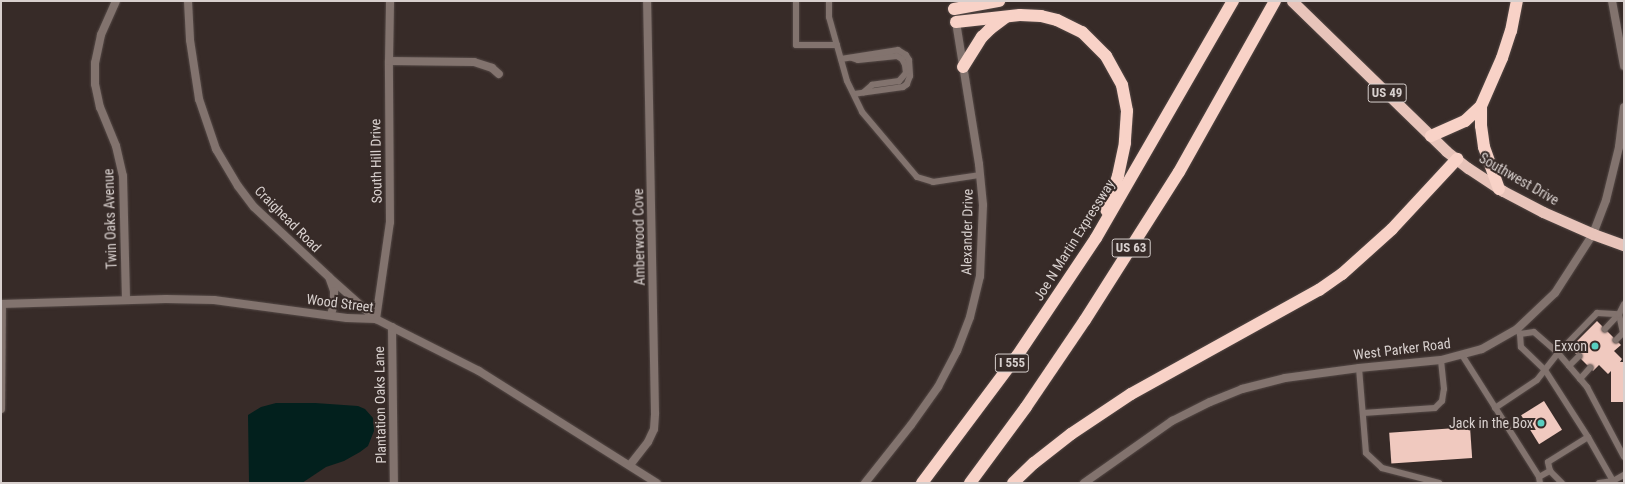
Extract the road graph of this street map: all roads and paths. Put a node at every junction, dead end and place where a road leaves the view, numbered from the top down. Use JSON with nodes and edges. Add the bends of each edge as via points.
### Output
{"nodes":[{"id":1,"x":116,"y":1,"type":"edge"},
{"id":2,"x":188,"y":1,"type":"edge"},
{"id":3,"x":390,"y":1,"type":"edge"},
{"id":4,"x":647,"y":1,"type":"edge"},
{"id":5,"x":796,"y":1,"type":"edge"},
{"id":6,"x":829,"y":1,"type":"edge"},
{"id":7,"x":999,"y":1,"type":"edge"},
{"id":8,"x":1233,"y":1,"type":"edge"},
{"id":9,"x":1275,"y":1,"type":"edge"},
{"id":10,"x":1292,"y":1,"type":"edge"},
{"id":11,"x":1517,"y":1,"type":"edge"},
{"id":12,"x":1612,"y":1,"type":"edge"},
{"id":13,"x":954,"y":9,"type":"dead end"},
{"id":14,"x":1007,"y":17,"type":"junction"},
{"id":15,"x":956,"y":22,"type":"joint"},
{"id":16,"x":837,"y":45,"type":"junction"},
{"id":17,"x":1623,"y":50,"type":"edge"},
{"id":18,"x":841,"y":59,"type":"junction"},
{"id":19,"x":388,"y":61,"type":"junction"},
{"id":20,"x":1624,"y":66,"type":"edge"},
{"id":21,"x":963,"y":67,"type":"junction"},
{"id":22,"x":499,"y":74,"type":"dead end"},
{"id":23,"x":854,"y":94,"type":"junction"},
{"id":24,"x":1481,"y":106,"type":"junction"},
{"id":25,"x":1624,"y":109,"type":"edge"},
{"id":26,"x":1431,"y":136,"type":"junction"},
{"id":27,"x":1457,"y":159,"type":"junction"},
{"id":28,"x":980,"y":175,"type":"junction"},
{"id":29,"x":1500,"y":189,"type":"junction"},
{"id":30,"x":1593,"y":234,"type":"junction"},
{"id":31,"x":1096,"y":238,"type":"junction"},
{"id":32,"x":1624,"y":245,"type":"edge"},
{"id":33,"x":329,"y":277,"type":"junction"},
{"id":34,"x":126,"y":300,"type":"junction"},
{"id":35,"x":2,"y":304,"type":"edge"},
{"id":36,"x":1624,"y":304,"type":"edge"},
{"id":37,"x":1619,"y":314,"type":"junction"},
{"id":38,"x":331,"y":316,"type":"junction"},
{"id":39,"x":376,"y":319,"type":"junction"},
{"id":40,"x":392,"y":327,"type":"junction"},
{"id":41,"x":1606,"y":329,"type":"dead end"},
{"id":42,"x":1518,"y":331,"type":"junction"},
{"id":43,"x":1616,"y":340,"type":"dead end"},
{"id":44,"x":1558,"y":353,"type":"junction"},
{"id":45,"x":1462,"y":355,"type":"junction"},
{"id":46,"x":1578,"y":356,"type":"dead end"},
{"id":47,"x":1441,"y":360,"type":"junction"},
{"id":48,"x":1569,"y":366,"type":"junction"},
{"id":49,"x":1359,"y":368,"type":"junction"},
{"id":50,"x":1590,"y":368,"type":"dead end"},
{"id":51,"x":1545,"y":370,"type":"junction"},
{"id":52,"x":1580,"y":379,"type":"junction"},
{"id":53,"x":1494,"y":408,"type":"junction"},
{"id":54,"x":1,"y":409,"type":"edge"},
{"id":55,"x":1362,"y":413,"type":"junction"},
{"id":56,"x":1588,"y":437,"type":"junction"},
{"id":57,"x":1624,"y":457,"type":"edge"},
{"id":58,"x":630,"y":465,"type":"junction"},
{"id":59,"x":1550,"y":471,"type":"junction"},
{"id":60,"x":1624,"y":475,"type":"edge"},
{"id":61,"x":1539,"y":480,"type":"edge"},
{"id":62,"x":1613,"y":481,"type":"junction"},
{"id":63,"x":394,"y":483,"type":"edge"},
{"id":64,"x":657,"y":483,"type":"edge"},
{"id":65,"x":864,"y":483,"type":"edge"},
{"id":66,"x":922,"y":483,"type":"edge"},
{"id":67,"x":970,"y":483,"type":"edge"},
{"id":68,"x":1013,"y":483,"type":"edge"},
{"id":69,"x":1084,"y":483,"type":"edge"},
{"id":70,"x":1439,"y":483,"type":"edge"},
{"id":71,"x":1562,"y":483,"type":"edge"},
{"id":72,"x":1599,"y":483,"type":"edge"}],
"edges":[{"from":1,"to":34,"type":"street","name":"Twin Oaks Avenue","via":[[101,35],[95,63],[95,84],[100,107],[116,146],[123,176]]},
{"from":2,"to":33,"type":"street","name":"Craighead Road","via":[[190,40],[199,99],[216,149],[254,207]]},
{"from":3,"to":19,"type":"street","name":"South Hill Drive"},
{"from":4,"to":58,"type":"street","name":"Amberwood Cove","via":[[655,413],[654,429],[648,442]]},
{"from":5,"to":16,"type":"lane","via":[[796,46]]},
{"from":6,"to":16,"type":"lane","via":[[829,17]]},
{"from":7,"to":13,"type":"highway"},
{"from":8,"to":31,"type":"highway","name":"Joe N Martin Expressway","number":"US 63"},
{"from":9,"to":67,"type":"highway","number":"US 63","via":[[1179,172],[1085,320]]},
{"from":10,"to":26,"type":"highway","name":"Southwest Drive","number":"US 49"},
{"from":11,"to":24,"type":"highway","via":[[1502,58]]},
{"from":12,"to":17,"type":"street"},
{"from":14,"to":15,"type":"highway","number":"US 63"},
{"from":14,"to":21,"type":"highway","via":[[982,37]]},
{"from":14,"to":31,"type":"highway","number":"US 63","via":[[1041,16],[1057,20],[1082,32],[1106,56],[1122,85],[1127,111],[1125,143],[1118,176]]},
{"from":15,"to":21,"type":"street","name":"Alexander Drive"},
{"from":16,"to":18,"type":"lane"},
{"from":17,"to":20,"type":"street"},
{"from":18,"to":23,"type":"lane","via":[[847,81]]},
{"from":18,"to":23,"type":"lane","via":[[898,50],[906,54],[909,60],[910,76],[903,87]]},
{"from":19,"to":22,"type":"street","via":[[474,62],[492,68]]},
{"from":19,"to":39,"type":"street","name":"South Hill Drive","via":[[390,222]]},
{"from":21,"to":28,"type":"street","name":"Alexander Drive"},
{"from":23,"to":28,"type":"lane","via":[[862,112],[917,177],[933,182]]},
{"from":24,"to":26,"type":"highway","via":[[1465,121]]},
{"from":24,"to":29,"type":"highway","via":[[1484,147]]},
{"from":25,"to":30,"type":"street","name":"West Parker Road","via":[[1619,147],[1606,200]]},
{"from":26,"to":27,"type":"highway","name":"Southwest Drive","number":"US 49"},
{"from":27,"to":29,"type":"highway","name":"Southwest Drive","number":"US 49"},
{"from":27,"to":68,"type":"highway","via":[[1392,229],[1342,274],[1319,290],[1131,394],[1071,434]]},
{"from":28,"to":65,"type":"street","name":"Alexander Drive","via":[[983,205],[980,276],[970,317],[957,351],[938,387]]},
{"from":29,"to":30,"type":"highway","name":"Southwest Drive","number":"US 49"},
{"from":30,"to":32,"type":"highway","name":"Southwest Drive","number":"US 49"},
{"from":30,"to":42,"type":"street","name":"West Parker Road","via":[[1555,293]]},
{"from":31,"to":66,"type":"highway","name":"Joe N Martin Expressway","number":"I 555","via":[[1017,356]]},
{"from":33,"to":38,"type":"street","via":[[334,291]]},
{"from":33,"to":39,"type":"street","name":"Craighead Road"},
{"from":34,"to":35,"type":"street","name":"Wood Street"},
{"from":34,"to":38,"type":"street","name":"Wood Street","via":[[214,300]]},
{"from":35,"to":54,"type":"street"},
{"from":36,"to":37,"type":"lane"},
{"from":37,"to":41,"type":"lane"},
{"from":37,"to":43,"type":"lane","via":[[1623,333]]},
{"from":37,"to":44,"type":"lane","via":[[1596,313]]},
{"from":38,"to":39,"type":"street","name":"Wood Street"},
{"from":39,"to":40,"type":"street","name":"Wood Street"},
{"from":40,"to":58,"type":"street","name":"Wood Street","via":[[480,371]]},
{"from":40,"to":63,"type":"street","name":"Plantation Oaks Lane"},
{"from":42,"to":44,"type":"lane","via":[[1534,332]]},
{"from":42,"to":45,"type":"street","name":"West Parker Road","via":[[1482,349]]},
{"from":42,"to":51,"type":"lane","via":[[1521,347]]},
{"from":44,"to":48,"type":"lane"},
{"from":44,"to":51,"type":"lane"},
{"from":45,"to":47,"type":"street","name":"West Parker Road"},
{"from":45,"to":53,"type":"lane"},
{"from":46,"to":48,"type":"lane"},
{"from":47,"to":49,"type":"street","name":"West Parker Road"},
{"from":47,"to":55,"type":"lane","via":[[1444,389],[1442,402],[1435,408]]},
{"from":48,"to":52,"type":"lane"},
{"from":49,"to":55,"type":"lane"},
{"from":49,"to":69,"type":"street","name":"West Parker Road","via":[[1285,378],[1242,389],[1210,402],[1172,421]]},
{"from":50,"to":52,"type":"lane"},
{"from":51,"to":53,"type":"lane","via":[[1536,380]]},
{"from":51,"to":56,"type":"lane"},
{"from":52,"to":57,"type":"lane","via":[[1587,387]]},
{"from":53,"to":61,"type":"lane"},
{"from":55,"to":70,"type":"lane","via":[[1366,453],[1382,468]]},
{"from":56,"to":59,"type":"lane","via":[[1548,462]]},
{"from":56,"to":62,"type":"lane"},
{"from":58,"to":64,"type":"street","name":"Wood Street"},
{"from":59,"to":61,"type":"lane"},
{"from":59,"to":71,"type":"lane"},
{"from":60,"to":62,"type":"lane"},
{"from":62,"to":72,"type":"lane"}]}
